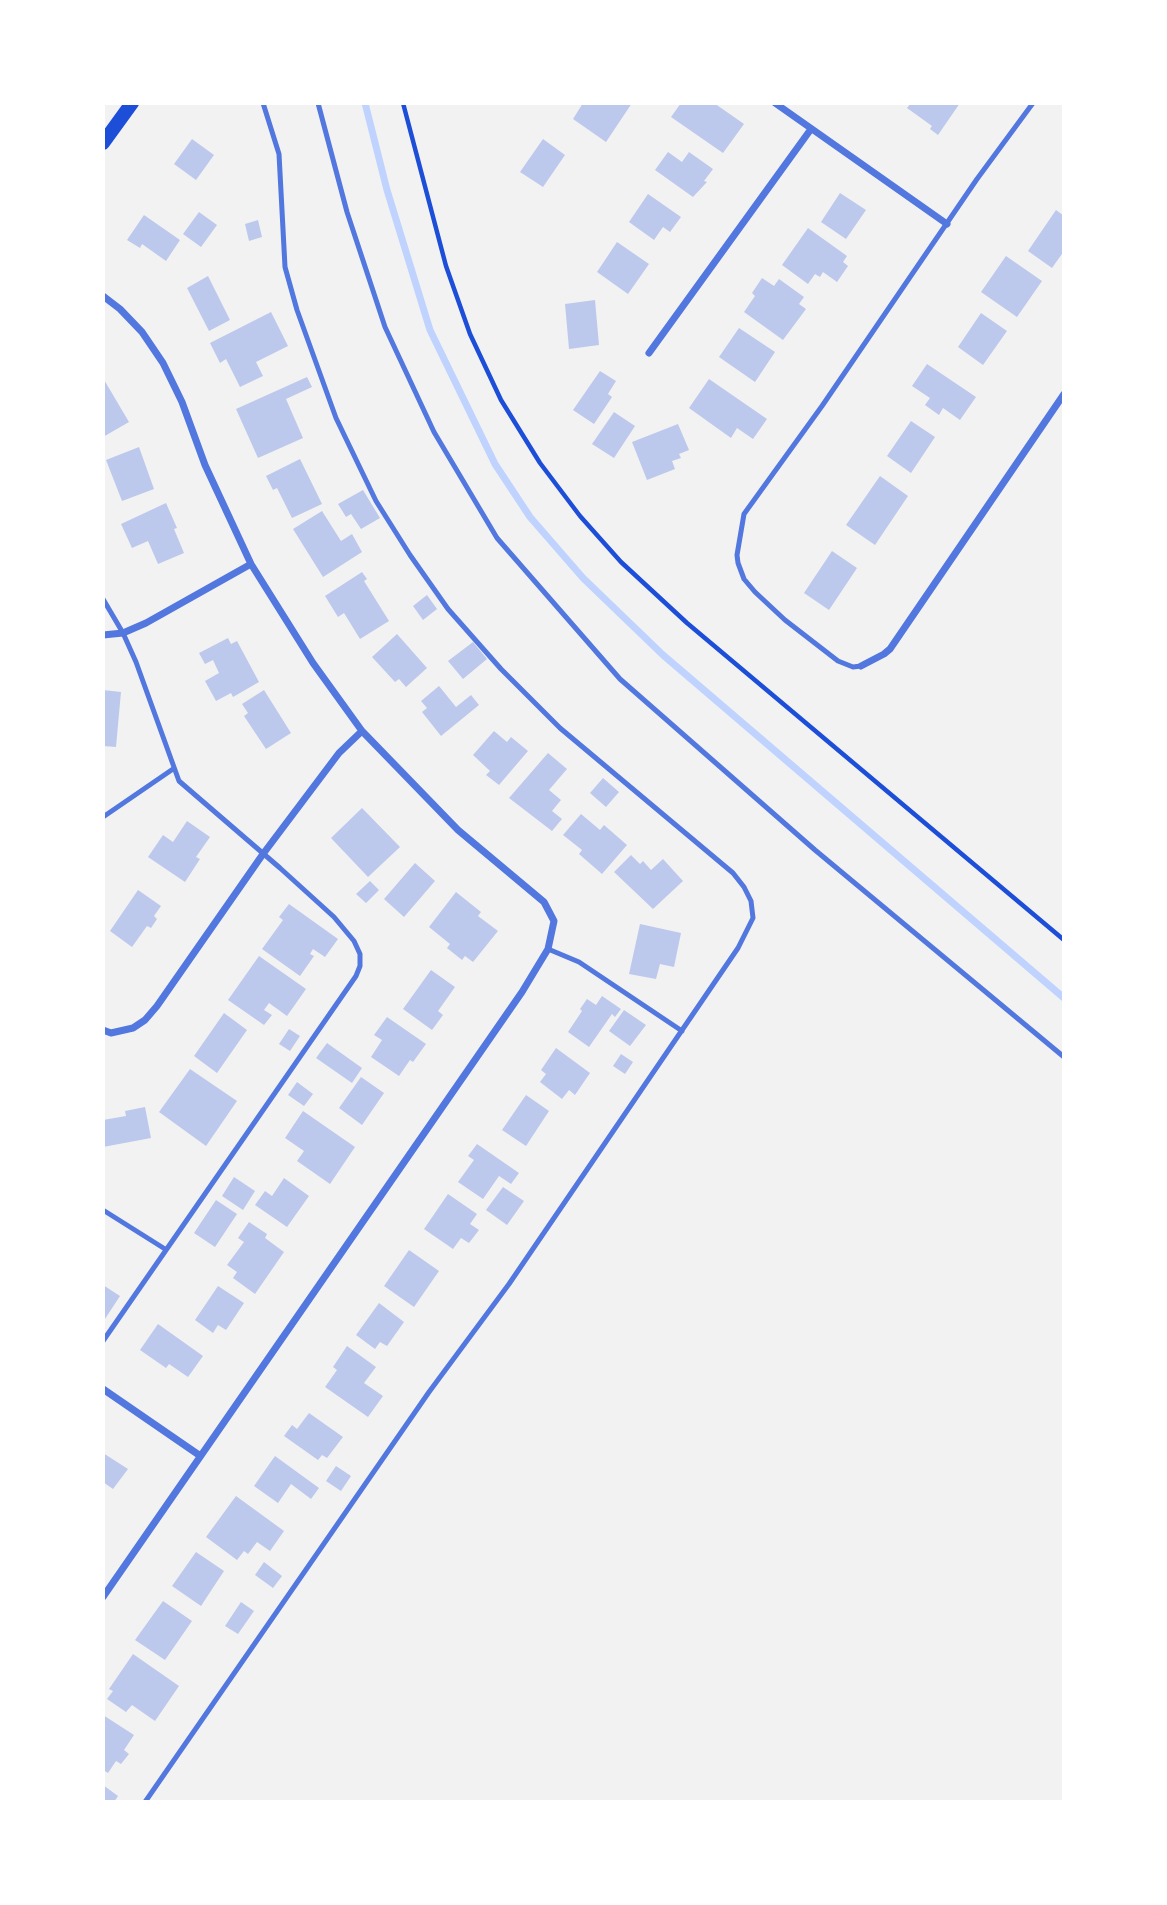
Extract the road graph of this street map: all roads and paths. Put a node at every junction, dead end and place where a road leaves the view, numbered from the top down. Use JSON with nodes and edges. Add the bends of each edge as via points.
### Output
{"nodes":[{"id":1,"x":132,"y":103,"type":"edge"},
{"id":2,"x":263,"y":103,"type":"edge"},
{"id":3,"x":318,"y":103,"type":"edge"},
{"id":4,"x":403,"y":103,"type":"edge"},
{"id":5,"x":775,"y":103,"type":"edge"},
{"id":6,"x":1033,"y":103,"type":"edge"},
{"id":7,"x":811,"y":128,"type":"junction"},
{"id":8,"x":103,"y":143,"type":"edge"},
{"id":9,"x":947,"y":224,"type":"junction"},
{"id":10,"x":103,"y":296,"type":"edge"},
{"id":11,"x":649,"y":353,"type":"dead end"},
{"id":12,"x":1064,"y":394,"type":"edge"},
{"id":13,"x":251,"y":564,"type":"junction"},
{"id":14,"x":103,"y":599,"type":"edge"},
{"id":15,"x":123,"y":633,"type":"junction"},
{"id":16,"x":103,"y":635,"type":"edge"},
{"id":17,"x":862,"y":666,"type":"joint"},
{"id":18,"x":362,"y":731,"type":"junction"},
{"id":19,"x":173,"y":769,"type":"junction"},
{"id":20,"x":103,"y":817,"type":"edge"},
{"id":21,"x":263,"y":854,"type":"junction"},
{"id":22,"x":1064,"y":940,"type":"edge"},
{"id":23,"x":548,"y":949,"type":"junction"},
{"id":24,"x":682,"y":1031,"type":"junction"},
{"id":25,"x":107,"y":1032,"type":"edge"},
{"id":26,"x":1064,"y":1057,"type":"edge"},
{"id":27,"x":103,"y":1210,"type":"edge"},
{"id":28,"x":165,"y":1249,"type":"junction"},
{"id":29,"x":103,"y":1341,"type":"edge"},
{"id":30,"x":103,"y":1389,"type":"edge"},
{"id":31,"x":200,"y":1455,"type":"junction"},
{"id":32,"x":103,"y":1597,"type":"edge"},
{"id":33,"x":145,"y":1802,"type":"edge"}],
"edges":[{"from":1,"to":8,"type":"main road"},
{"from":2,"to":24,"type":"lane","via":[[279,154],[285,267],[297,310],[336,418],[376,501],[448,608],[501,669],[560,728],[725,866],[751,901],[753,918],[738,948]]},
{"from":3,"to":26,"type":"lane","via":[[385,327],[434,432],[498,538],[620,679],[815,850]]},
{"from":4,"to":22,"type":"path","via":[[446,266],[470,334],[508,411],[580,516],[621,562],[687,623]]},
{"from":5,"to":7,"type":"street"},
{"from":6,"to":9,"type":"lane"},
{"from":7,"to":9,"type":"street"},
{"from":7,"to":11,"type":"street"},
{"from":9,"to":17,"type":"lane","via":[[744,514],[740,530],[738,564],[755,592],[838,660]]},
{"from":10,"to":13,"type":"street","via":[[142,332],[163,363]]},
{"from":12,"to":17,"type":"street","via":[[890,649]]},
{"from":13,"to":15,"type":"street"},
{"from":13,"to":18,"type":"street"},
{"from":14,"to":15,"type":"lane"},
{"from":15,"to":16,"type":"street"},
{"from":15,"to":19,"type":"lane"},
{"from":18,"to":21,"type":"street","via":[[339,753]]},
{"from":18,"to":23,"type":"street","via":[[457,830],[544,902],[554,921]]},
{"from":19,"to":20,"type":"lane"},
{"from":19,"to":21,"type":"lane","via":[[186,789]]},
{"from":21,"to":25,"type":"street","via":[[158,1006],[132,1028]]},
{"from":21,"to":28,"type":"lane","via":[[334,917],[354,941],[360,966]]},
{"from":23,"to":24,"type":"lane","via":[[579,962]]},
{"from":23,"to":31,"type":"street"},
{"from":24,"to":33,"type":"lane"},
{"from":27,"to":28,"type":"lane"},
{"from":28,"to":29,"type":"lane"},
{"from":30,"to":31,"type":"street"},
{"from":31,"to":32,"type":"street"}]}
